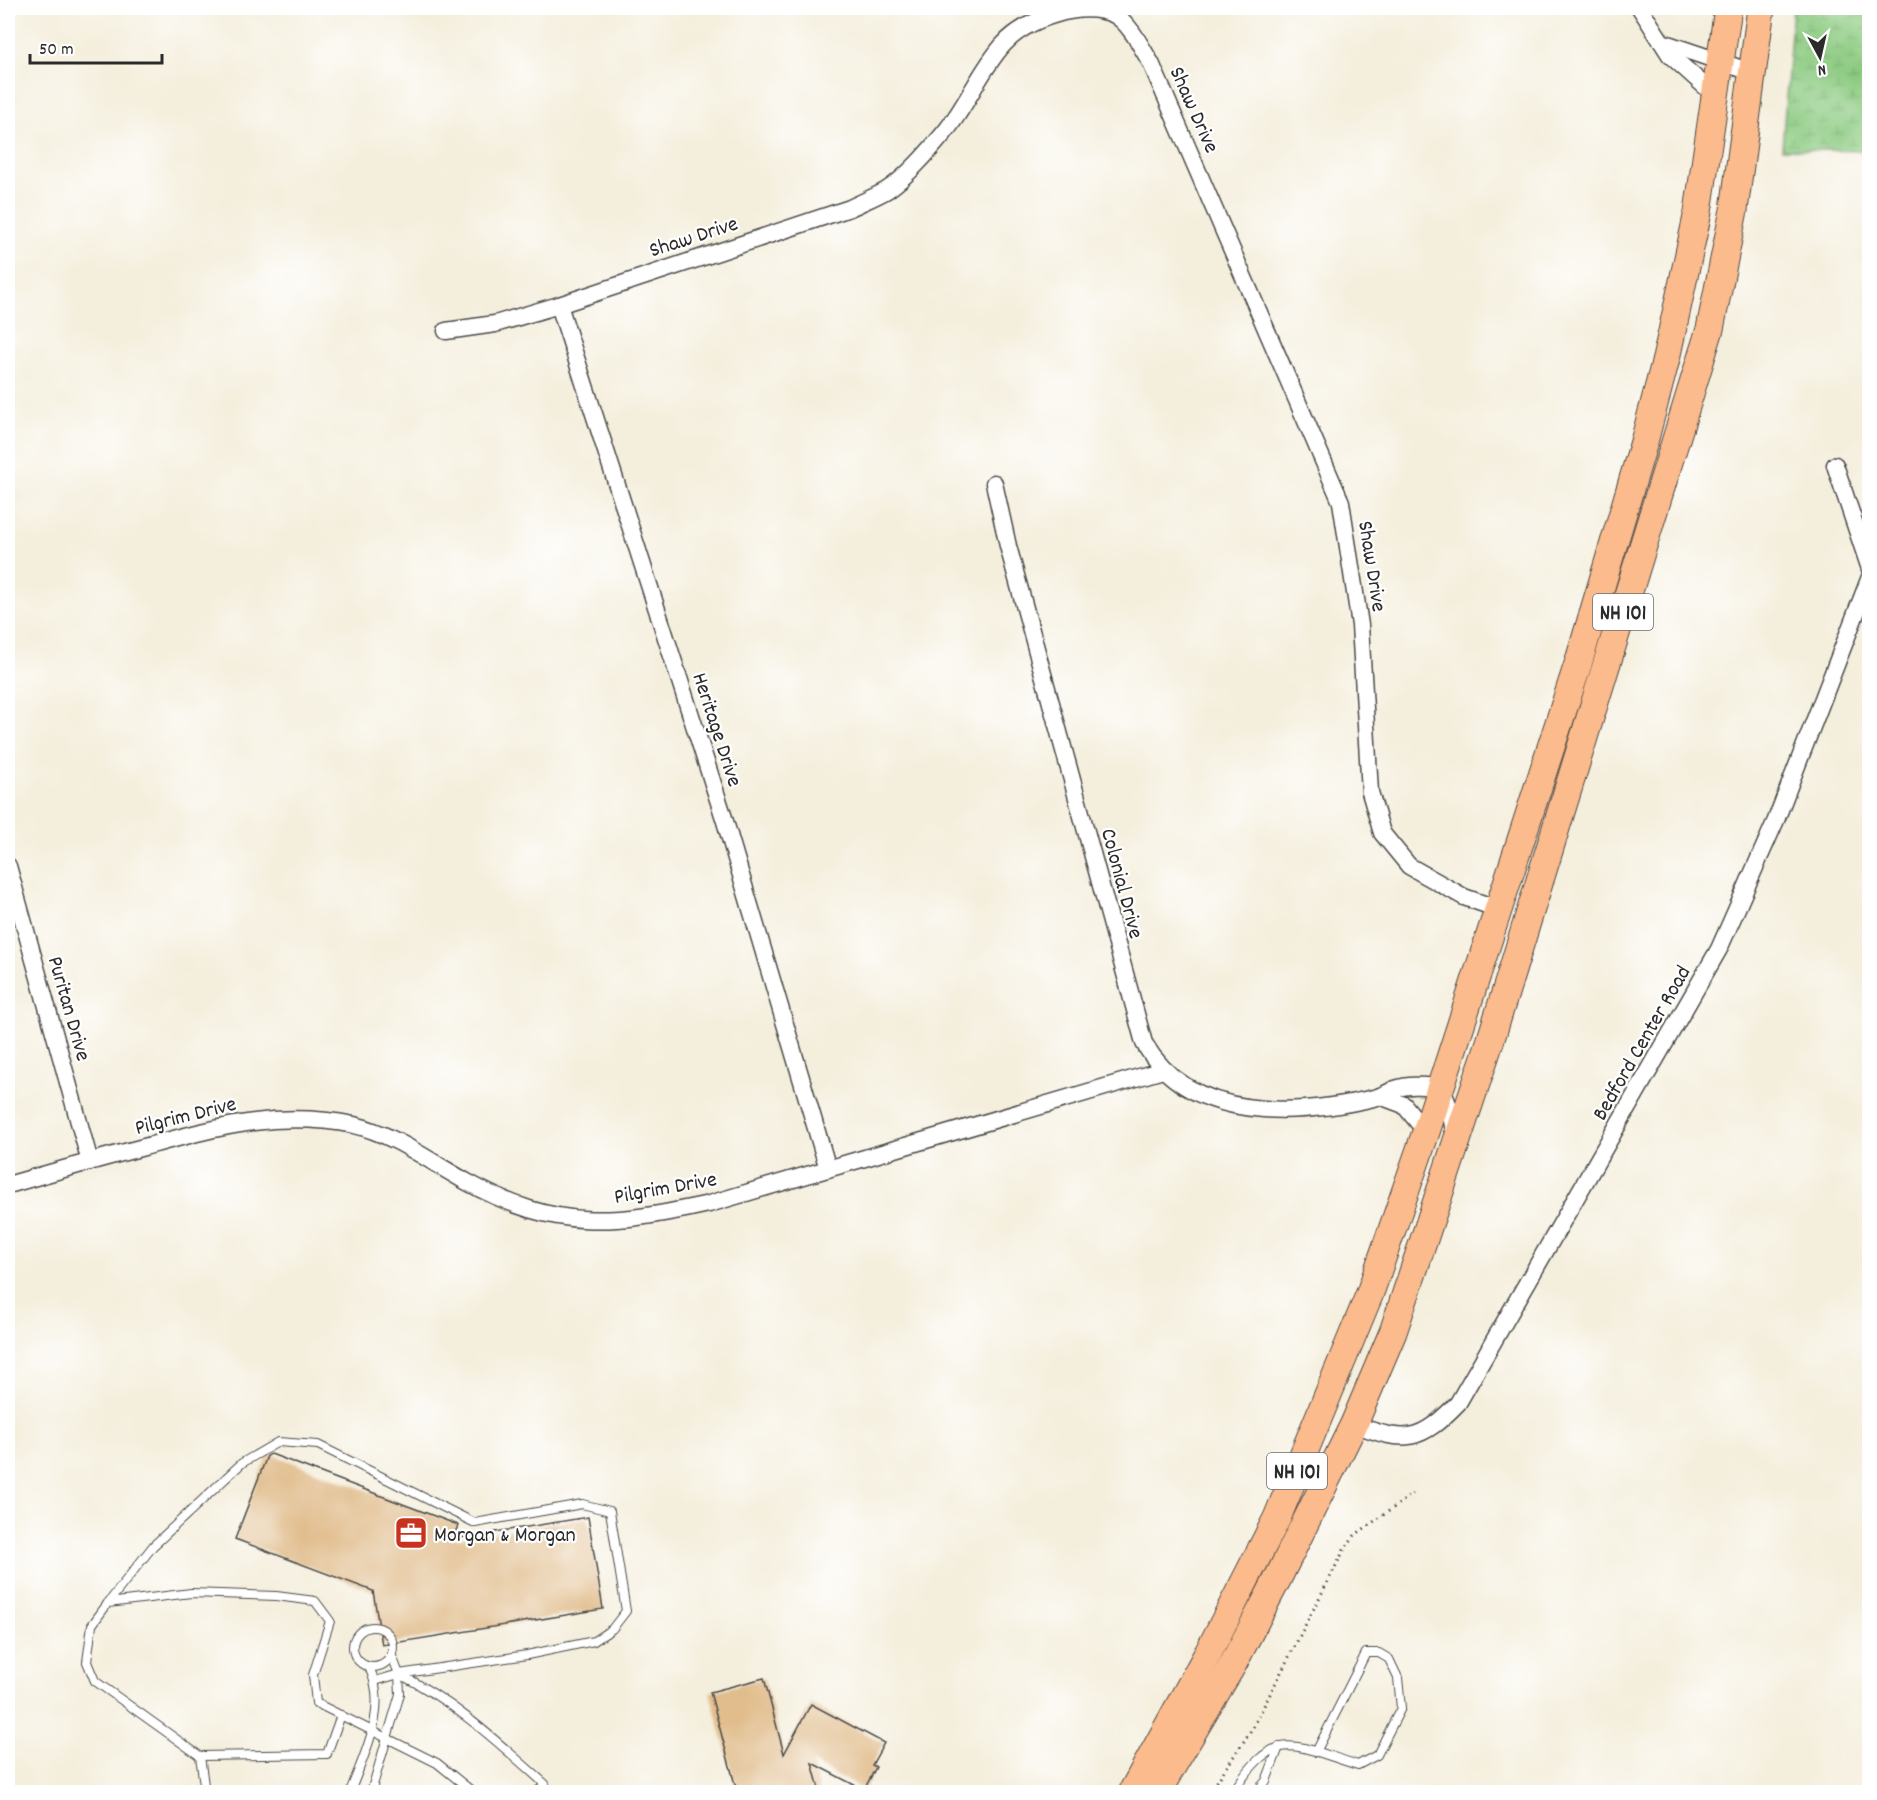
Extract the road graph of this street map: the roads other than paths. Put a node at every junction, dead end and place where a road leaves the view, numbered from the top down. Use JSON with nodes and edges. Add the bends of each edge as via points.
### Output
{"nodes":[{"id":1,"x":1640,"y":8,"type":"edge"},
{"id":2,"x":1728,"y":8,"type":"edge"},
{"id":3,"x":1761,"y":8,"type":"edge"},
{"id":4,"x":1662,"y":42,"type":"junction"},
{"id":5,"x":1721,"y":62,"type":"junction"},
{"id":6,"x":1754,"y":73,"type":"junction"},
{"id":7,"x":1715,"y":110,"type":"junction"},
{"id":8,"x":559,"y":305,"type":"junction"},
{"id":9,"x":446,"y":331,"type":"dead end"},
{"id":10,"x":1835,"y":465,"type":"dead end"},
{"id":11,"x":994,"y":483,"type":"dead end"},
{"id":12,"x":1869,"y":569,"type":"edge"},
{"id":13,"x":1869,"y":577,"type":"edge"},
{"id":14,"x":8,"y":866,"type":"edge"},
{"id":15,"x":1498,"y":909,"type":"junction"},
{"id":16,"x":1162,"y":1070,"type":"junction"},
{"id":17,"x":1441,"y":1087,"type":"junction"},
{"id":18,"x":1380,"y":1096,"type":"junction"},
{"id":19,"x":1426,"y":1132,"type":"junction"},
{"id":20,"x":1456,"y":1143,"type":"junction"},
{"id":21,"x":90,"y":1162,"type":"junction"},
{"id":22,"x":828,"y":1169,"type":"junction"},
{"id":23,"x":8,"y":1185,"type":"edge"},
{"id":24,"x":1354,"y":1424,"type":"junction"},
{"id":25,"x":108,"y":1603,"type":"junction"},
{"id":26,"x":392,"y":1656,"type":"junction"},
{"id":27,"x":369,"y":1667,"type":"junction"},
{"id":28,"x":399,"y":1674,"type":"junction"},
{"id":29,"x":375,"y":1682,"type":"junction"},
{"id":30,"x":341,"y":1715,"type":"junction"},
{"id":31,"x":372,"y":1729,"type":"junction"},
{"id":32,"x":388,"y":1737,"type":"junction"},
{"id":33,"x":1279,"y":1746,"type":"junction"},
{"id":34,"x":1316,"y":1752,"type":"junction"},
{"id":35,"x":200,"y":1756,"type":"junction"},
{"id":36,"x":205,"y":1792,"type":"edge"},
{"id":37,"x":350,"y":1792,"type":"edge"},
{"id":38,"x":371,"y":1792,"type":"edge"},
{"id":39,"x":473,"y":1792,"type":"edge"},
{"id":40,"x":537,"y":1792,"type":"edge"},
{"id":41,"x":1132,"y":1792,"type":"edge"},
{"id":42,"x":1156,"y":1792,"type":"edge"},
{"id":43,"x":1233,"y":1792,"type":"edge"},
{"id":44,"x":1257,"y":1792,"type":"edge"}],
"edges":[{"from":1,"to":4,"type":"street"},
{"from":2,"to":5,"type":"highway","number":"NH 101"},
{"from":3,"to":6,"type":"highway","number":"NH 101"},
{"from":4,"to":5,"type":"street"},
{"from":4,"to":7,"type":"street","via":[[1678,64],[1709,90]]},
{"from":5,"to":6,"type":"street"},
{"from":5,"to":7,"type":"highway","number":"NH 101"},
{"from":6,"to":20,"type":"highway","number":"NH 101","via":[[1734,210],[1710,329]]},
{"from":7,"to":15,"type":"highway","number":"NH 101","via":[[1685,279],[1644,442],[1578,664]]},
{"from":8,"to":9,"type":"street","name":"Shaw Drive","via":[[495,324]]},
{"from":8,"to":15,"type":"street","name":"Shaw Drive","via":[[850,208],[887,189],[946,130],[998,52],[1036,19],[1076,8],[1115,15],[1151,63],[1341,502],[1360,625],[1370,792],[1382,833],[1409,866],[1464,897]]},
{"from":8,"to":22,"type":"street","name":"Heritage Drive","via":[[724,818]]},
{"from":10,"to":12,"type":"street"},
{"from":11,"to":16,"type":"street","name":"Colonial Drive","via":[[1144,1044]]},
{"from":13,"to":24,"type":"street","name":"Bedford Center Road","via":[[1776,819],[1719,949],[1458,1403],[1433,1428],[1404,1437]]},
{"from":14,"to":21,"type":"street","name":"Puritan Drive"},
{"from":15,"to":17,"type":"highway","number":"NH 101"},
{"from":16,"to":18,"type":"street","name":"Colonial Drive","via":[[1189,1090],[1250,1108],[1287,1110]]},
{"from":16,"to":22,"type":"street","name":"Pilgrim Drive"},
{"from":17,"to":18,"type":"street","name":"Colonial Drive","via":[[1408,1086]]},
{"from":17,"to":19,"type":"highway","number":"NH 101"},
{"from":17,"to":20,"type":"street","via":[[1450,1108]]},
{"from":18,"to":19,"type":"street","via":[[1404,1105]]},
{"from":19,"to":41,"type":"highway","number":"NH 101","via":[[1370,1293],[1277,1518]]},
{"from":20,"to":24,"type":"highway","number":"NH 101","via":[[1393,1332]]},
{"from":21,"to":22,"type":"street","name":"Pilgrim Drive","via":[[231,1123],[293,1117],[356,1126],[414,1150],[524,1210],[586,1221],[648,1217]]},
{"from":21,"to":23,"type":"street","name":"Pilgrim Drive"},
{"from":24,"to":42,"type":"highway","number":"NH 101","via":[[1233,1664]]},
{"from":25,"to":28,"type":"lane","via":[[153,1546],[242,1463],[278,1442],[318,1445],[475,1523],[582,1504],[610,1511],[626,1611],[612,1629],[594,1641]]},
{"from":25,"to":30,"type":"lane","via":[[191,1593],[315,1601],[330,1621],[313,1675],[315,1703]]},
{"from":25,"to":35,"type":"lane","via":[[92,1625],[87,1662],[95,1681]]},
{"from":26,"to":27,"type":"lane","via":[[382,1666]]},
{"from":26,"to":27,"type":"lane","via":[[393,1643],[386,1632],[367,1628],[357,1636],[353,1648],[358,1660]]},
{"from":26,"to":28,"type":"lane"},
{"from":27,"to":29,"type":"lane"},
{"from":28,"to":29,"type":"lane"},
{"from":28,"to":32,"type":"lane","via":[[400,1694]]},
{"from":28,"to":40,"type":"lane","via":[[426,1688],[492,1738],[545,1784]]},
{"from":29,"to":31,"type":"lane","via":[[379,1699]]},
{"from":30,"to":31,"type":"lane"},
{"from":30,"to":35,"type":"lane","via":[[327,1754]]},
{"from":31,"to":32,"type":"lane"},
{"from":31,"to":37,"type":"lane"},
{"from":32,"to":38,"type":"lane"},
{"from":32,"to":39,"type":"lane","via":[[437,1763]]},
{"from":33,"to":34,"type":"lane","via":[[1293,1745]]},
{"from":33,"to":43,"type":"lane","via":[[1252,1764]]},
{"from":33,"to":44,"type":"lane","via":[[1266,1781]]},
{"from":34,"to":34,"type":"lane","via":[[1358,1765],[1377,1755],[1401,1708],[1398,1678],[1389,1659],[1379,1653],[1366,1653]]},
{"from":35,"to":36,"type":"lane"}]}
